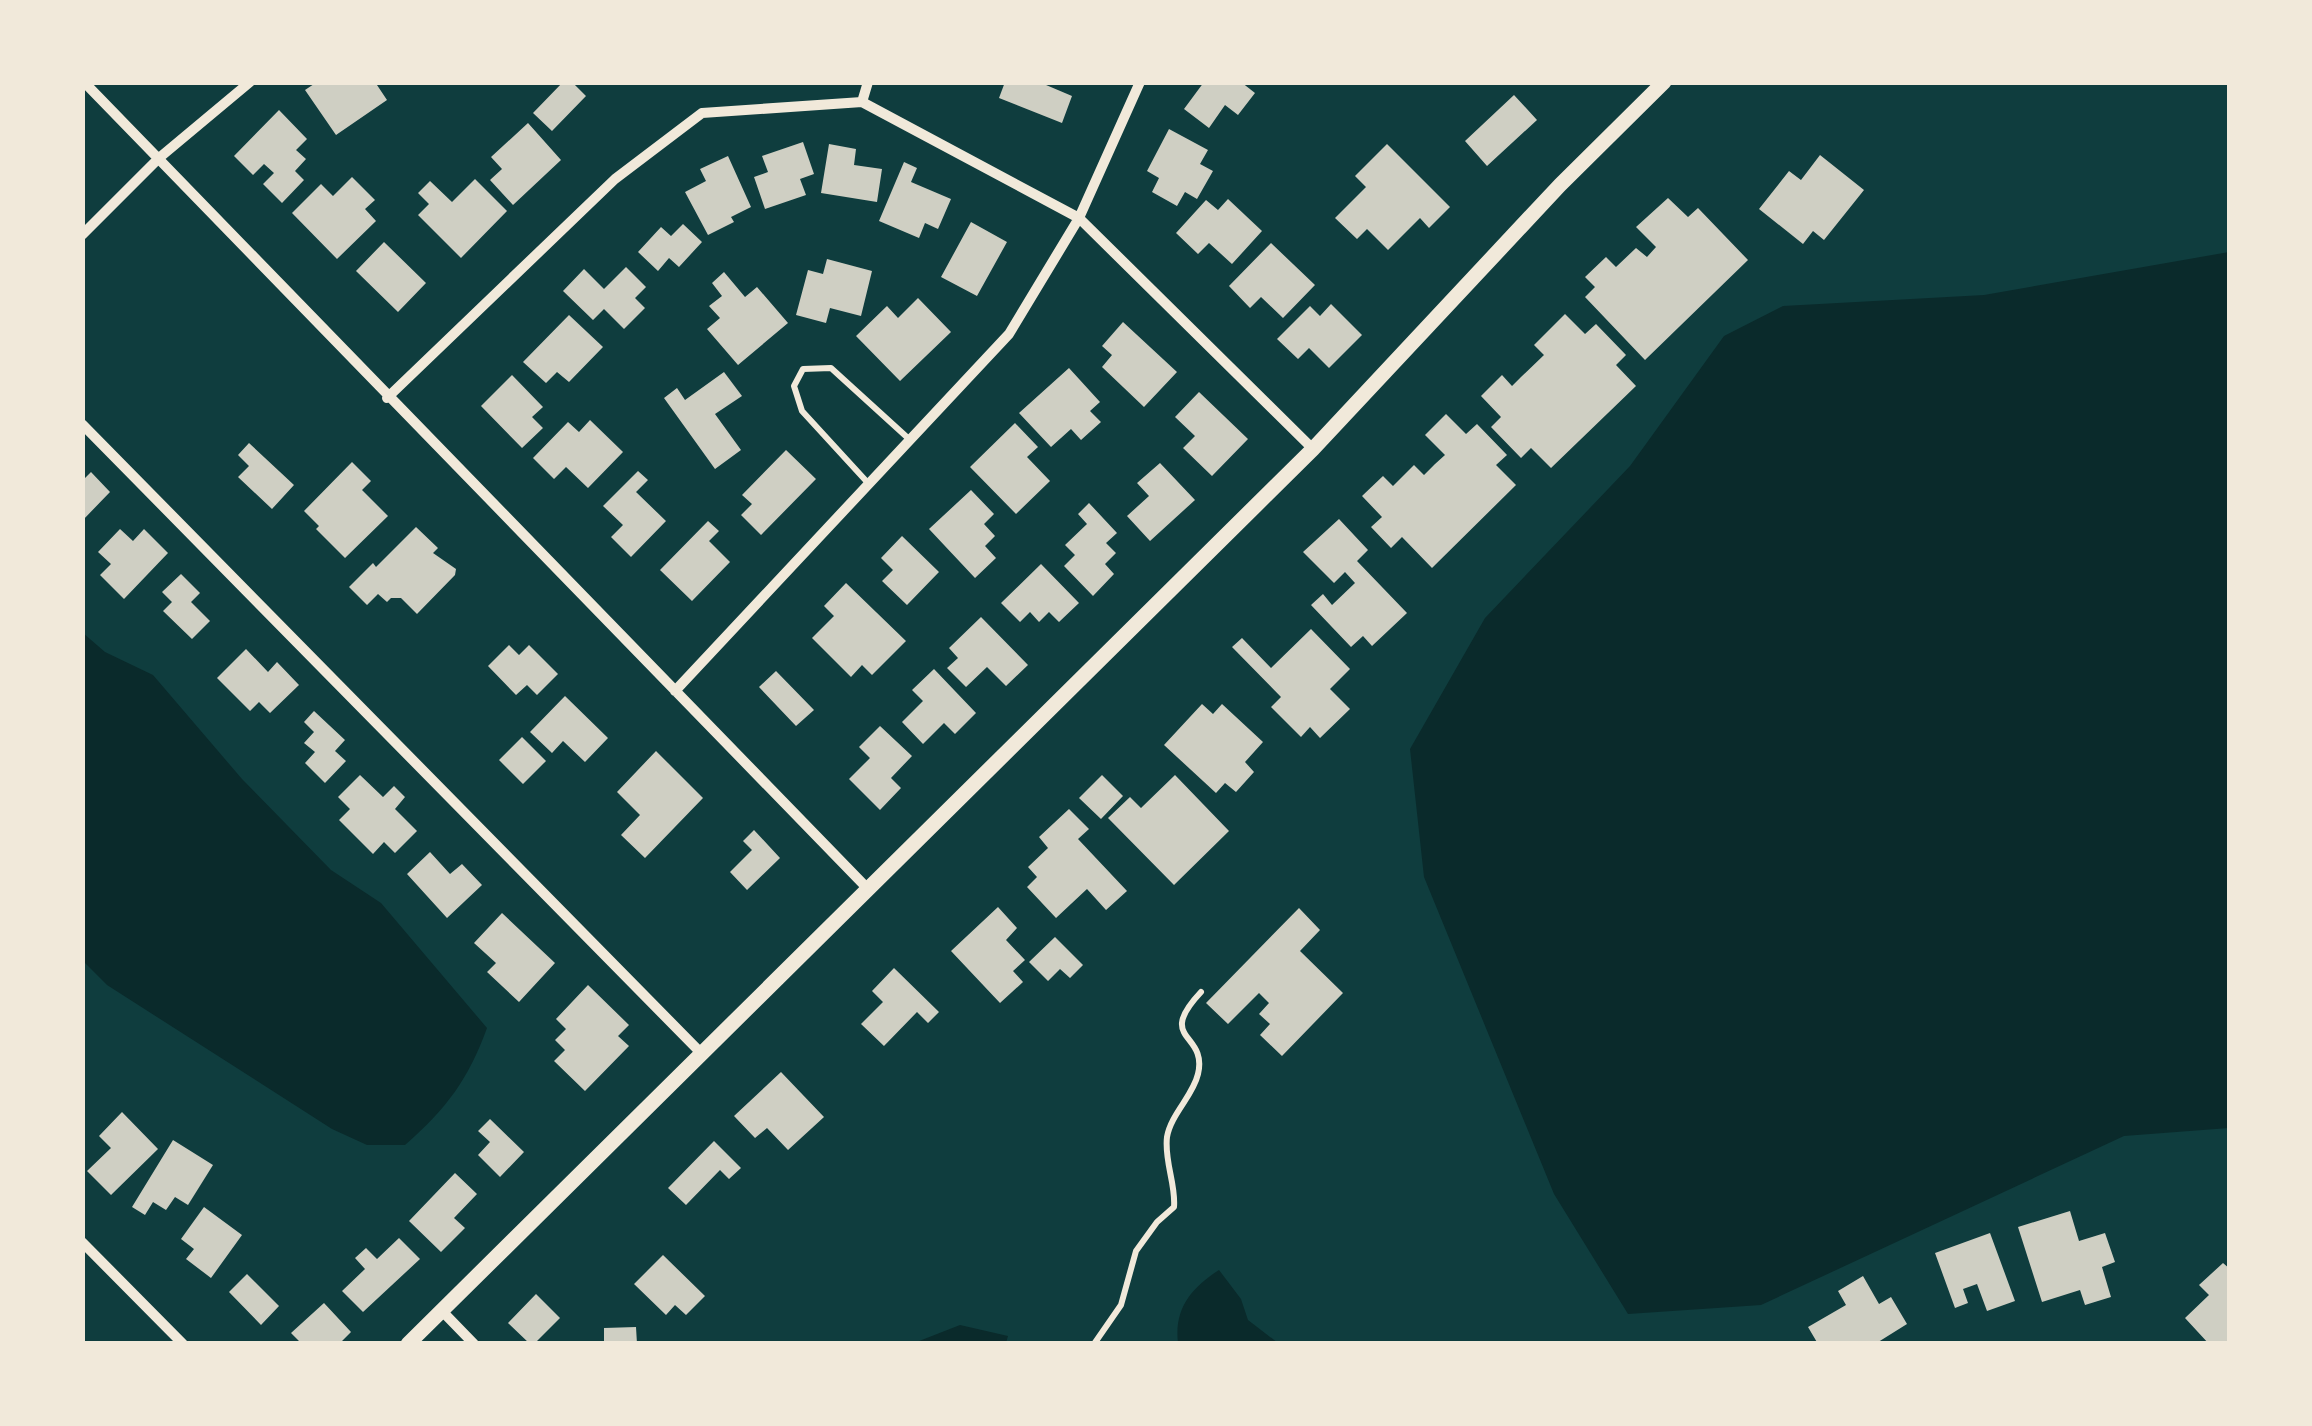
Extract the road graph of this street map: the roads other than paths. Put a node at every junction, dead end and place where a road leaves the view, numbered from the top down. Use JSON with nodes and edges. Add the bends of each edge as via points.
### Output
{"nodes":[{"id":1,"x":84,"y":82,"type":"edge"},
{"id":2,"x":250,"y":82,"type":"edge"},
{"id":3,"x":868,"y":82,"type":"edge"},
{"id":4,"x":1140,"y":82,"type":"edge"},
{"id":5,"x":1664,"y":82,"type":"edge"},
{"id":6,"x":862,"y":102,"type":"junction"},
{"id":7,"x":159,"y":158,"type":"junction"},
{"id":8,"x":1079,"y":218,"type":"junction"},
{"id":9,"x":82,"y":235,"type":"edge"},
{"id":10,"x":387,"y":398,"type":"junction"},
{"id":11,"x":82,"y":424,"type":"edge"},
{"id":12,"x":910,"y":440,"type":"junction"},
{"id":13,"x":1313,"y":449,"type":"junction"},
{"id":14,"x":868,"y":483,"type":"junction"},
{"id":15,"x":676,"y":691,"type":"junction"},
{"id":16,"x":868,"y":888,"type":"junction"},
{"id":17,"x":1201,"y":992,"type":"dead end"},
{"id":18,"x":703,"y":1054,"type":"junction"},
{"id":19,"x":82,"y":1242,"type":"edge"},
{"id":20,"x":442,"y":1311,"type":"junction"},
{"id":21,"x":183,"y":1344,"type":"edge"},
{"id":22,"x":408,"y":1344,"type":"edge"},
{"id":23,"x":474,"y":1344,"type":"edge"},
{"id":24,"x":1094,"y":1344,"type":"edge"}],
"edges":[{"from":1,"to":7,"type":"street"},
{"from":2,"to":7,"type":"street"},
{"from":3,"to":6,"type":"street"},
{"from":4,"to":8,"type":"street"},
{"from":5,"to":13,"type":"street"},
{"from":6,"to":8,"type":"street"},
{"from":6,"to":10,"type":"street","via":[[702,113],[615,179]]},
{"from":7,"to":9,"type":"street"},
{"from":7,"to":10,"type":"street"},
{"from":8,"to":12,"type":"street","via":[[1008,334]]},
{"from":8,"to":13,"type":"street"},
{"from":10,"to":15,"type":"street"},
{"from":11,"to":18,"type":"street"},
{"from":12,"to":14,"type":"street"},
{"from":12,"to":14,"type":"lane","via":[[831,368],[803,370],[794,386],[802,410]]},
{"from":13,"to":16,"type":"street"},
{"from":14,"to":15,"type":"street"},
{"from":15,"to":16,"type":"street"},
{"from":16,"to":18,"type":"street"},
{"from":17,"to":24,"type":"lane","via":[[1181,1019],[1198,1051],[1198,1074],[1168,1133],[1174,1207],[1136,1251],[1121,1304]]},
{"from":18,"to":20,"type":"street"},
{"from":19,"to":21,"type":"street"},
{"from":20,"to":22,"type":"street"},
{"from":20,"to":23,"type":"street"}]}
